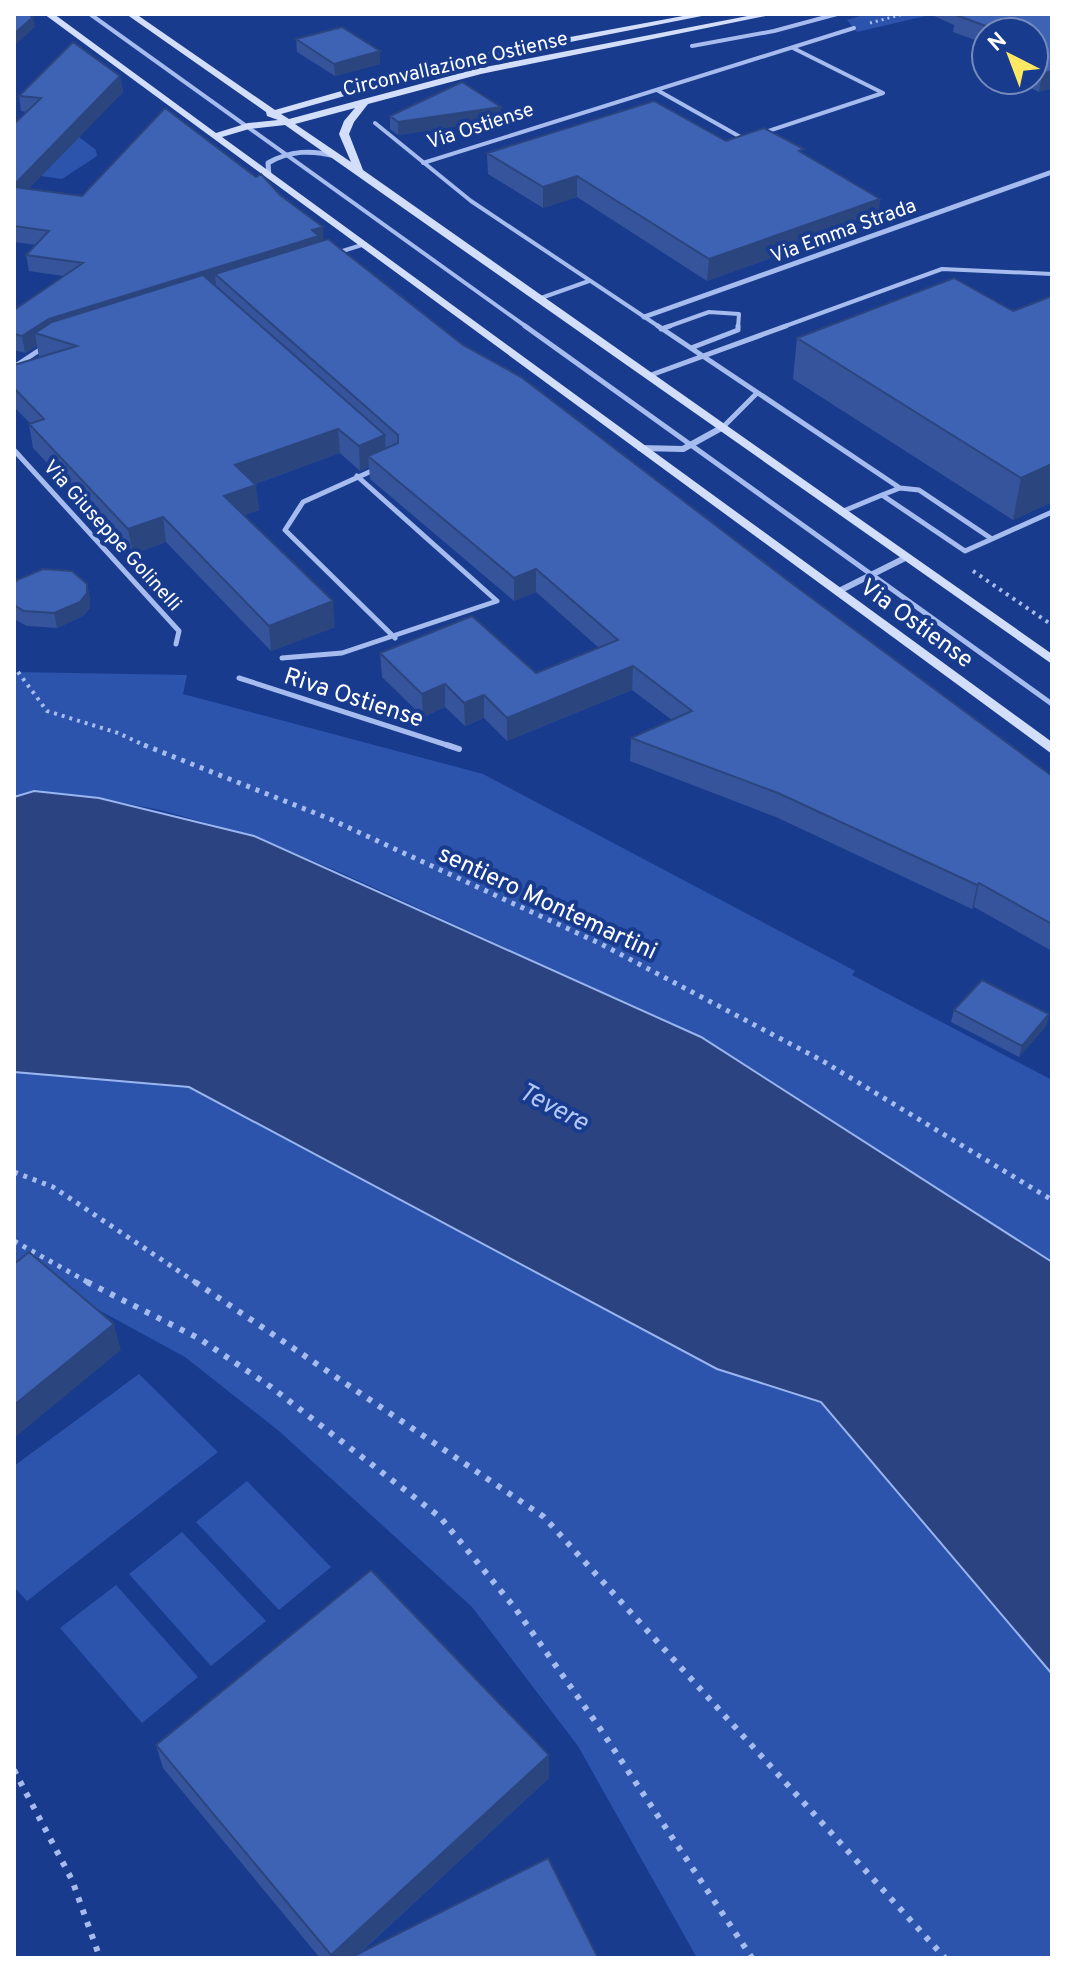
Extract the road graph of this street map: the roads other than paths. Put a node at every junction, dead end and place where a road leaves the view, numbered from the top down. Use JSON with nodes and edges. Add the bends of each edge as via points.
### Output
{"nodes":[{"id":1,"x":48,"y":14,"type":"edge"},
{"id":2,"x":90,"y":14,"type":"edge"},
{"id":3,"x":130,"y":14,"type":"edge"},
{"id":4,"x":708,"y":14,"type":"edge"},
{"id":5,"x":770,"y":14,"type":"edge"},
{"id":6,"x":837,"y":14,"type":"edge"},
{"id":7,"x":854,"y":28,"type":"road end"},
{"id":8,"x":692,"y":46,"type":"dead end"},
{"id":9,"x":793,"y":48,"type":"junction"},
{"id":10,"x":657,"y":90,"type":"junction"},
{"id":11,"x":366,"y":101,"type":"junction"},
{"id":12,"x":275,"y":111,"type":"junction"},
{"id":13,"x":291,"y":122,"type":"junction"},
{"id":14,"x":375,"y":123,"type":"dead end"},
{"id":15,"x":248,"y":126,"type":"junction"},
{"id":16,"x":216,"y":136,"type":"junction"},
{"id":17,"x":286,"y":154,"type":"junction"},
{"id":18,"x":337,"y":156,"type":"junction"},
{"id":19,"x":423,"y":163,"type":"junction"},
{"id":20,"x":360,"y":172,"type":"junction"},
{"id":21,"x":1052,"y":172,"type":"edge"},
{"id":22,"x":269,"y":176,"type":"junction"},
{"id":23,"x":365,"y":244,"type":"junction"},
{"id":24,"x":327,"y":256,"type":"edge"},
{"id":25,"x":1052,"y":274,"type":"edge"},
{"id":26,"x":589,"y":281,"type":"junction"},
{"id":27,"x":541,"y":298,"type":"junction"},
{"id":28,"x":644,"y":317,"type":"junction"},
{"id":29,"x":661,"y":329,"type":"junction"},
{"id":30,"x":54,"y":341,"type":"edge"},
{"id":31,"x":691,"y":348,"type":"junction"},
{"id":32,"x":703,"y":356,"type":"junction"},
{"id":33,"x":14,"y":367,"type":"edge"},
{"id":34,"x":651,"y":375,"type":"junction"},
{"id":35,"x":757,"y":393,"type":"junction"},
{"id":36,"x":723,"y":427,"type":"junction"},
{"id":37,"x":693,"y":446,"type":"junction"},
{"id":38,"x":639,"y":448,"type":"junction"},
{"id":39,"x":14,"y":450,"type":"edge"},
{"id":40,"x":383,"y":466,"type":"edge"},
{"id":41,"x":357,"y":476,"type":"junction"},
{"id":42,"x":900,"y":488,"type":"junction"},
{"id":43,"x":882,"y":495,"type":"junction"},
{"id":44,"x":840,"y":512,"type":"junction"},
{"id":45,"x":1052,"y":512,"type":"edge"},
{"id":46,"x":992,"y":539,"type":"junction"},
{"id":47,"x":905,"y":558,"type":"junction"},
{"id":48,"x":872,"y":575,"type":"junction"},
{"id":49,"x":837,"y":592,"type":"junction"},
{"id":50,"x":395,"y":638,"type":"junction"},
{"id":51,"x":176,"y":644,"type":"dead end"},
{"id":52,"x":282,"y":658,"type":"dead end"},
{"id":53,"x":1052,"y":660,"type":"edge"},
{"id":54,"x":239,"y":678,"type":"dead end"},
{"id":55,"x":1052,"y":704,"type":"edge"},
{"id":56,"x":459,"y":749,"type":"dead end"},
{"id":57,"x":1052,"y":749,"type":"edge"}],
"edges":[{"from":1,"to":16,"type":"main road","name":"Via Ostiense"},
{"from":2,"to":15,"type":"lane","name":"Via Ostiense"},
{"from":3,"to":12,"type":"main road","name":"Via Ostiense"},
{"from":4,"to":12,"type":"main road","name":"Circonvallazione Ostiense","via":[[466,59]]},
{"from":5,"to":11,"type":"main road","name":"Circonvallazione Ostiense","via":[[501,66]]},
{"from":6,"to":8,"type":"lane"},
{"from":7,"to":9,"type":"lane"},
{"from":9,"to":10,"type":"lane","name":"Via Ostiense"},
{"from":9,"to":10,"type":"lane","via":[[883,93],[743,139]]},
{"from":10,"to":19,"type":"lane","name":"Via Ostiense"},
{"from":11,"to":13,"type":"main road","name":"Circonvallazione Ostiense"},
{"from":11,"to":20,"type":"main road","via":[[344,134]]},
{"from":12,"to":13,"type":"main road","name":"Via Ostiense"},
{"from":12,"to":15,"type":"main road","name":"Circonvallazione Ostiense"},
{"from":13,"to":15,"type":"main road","name":"Circonvallazione Ostiense"},
{"from":13,"to":18,"type":"main road","name":"Via Ostiense"},
{"from":14,"to":19,"type":"lane","via":[[416,151]]},
{"from":15,"to":16,"type":"main road"},
{"from":15,"to":17,"type":"lane","name":"Via Ostiense"},
{"from":16,"to":22,"type":"main road","name":"Via Ostiense"},
{"from":17,"to":18,"type":"street"},
{"from":17,"to":22,"type":"street","via":[[268,163]]},
{"from":17,"to":37,"type":"lane","name":"Via Ostiense"},
{"from":18,"to":20,"type":"main road","name":"Via Ostiense"},
{"from":19,"to":26,"type":"lane","name":"Via Ostiense"},
{"from":20,"to":27,"type":"main road","name":"Via Ostiense"},
{"from":21,"to":28,"type":"street","name":"Via Emma Strada"},
{"from":22,"to":23,"type":"main road","name":"Via Ostiense"},
{"from":23,"to":24,"type":"lane"},
{"from":23,"to":38,"type":"main road","name":"Via Ostiense"},
{"from":25,"to":32,"type":"lane","via":[[942,269]]},
{"from":26,"to":27,"type":"lane"},
{"from":26,"to":28,"type":"lane","name":"Via Ostiense"},
{"from":27,"to":34,"type":"main road","name":"Via Ostiense"},
{"from":28,"to":29,"type":"lane","name":"Via Ostiense"},
{"from":29,"to":31,"type":"lane","name":"Via Ostiense"},
{"from":29,"to":31,"type":"lane","via":[[709,312],[739,314],[738,330]]},
{"from":30,"to":33,"type":"lane"},
{"from":31,"to":32,"type":"lane","name":"Via Ostiense"},
{"from":32,"to":34,"type":"lane"},
{"from":32,"to":35,"type":"lane","name":"Via Ostiense"},
{"from":34,"to":36,"type":"main road","name":"Via Ostiense"},
{"from":35,"to":36,"type":"lane"},
{"from":35,"to":42,"type":"lane","name":"Via Ostiense"},
{"from":36,"to":37,"type":"street"},
{"from":36,"to":44,"type":"main road","name":"Via Ostiense"},
{"from":37,"to":38,"type":"street","via":[[669,451]]},
{"from":37,"to":48,"type":"lane","name":"Via Ostiense"},
{"from":38,"to":49,"type":"main road","name":"Via Ostiense"},
{"from":39,"to":51,"type":"lane","name":"Via Giuseppe Golinelli","via":[[179,631]]},
{"from":40,"to":41,"type":"lane"},
{"from":41,"to":50,"type":"lane","via":[[303,502],[285,530]]},
{"from":41,"to":50,"type":"lane","via":[[497,601]]},
{"from":42,"to":43,"type":"lane"},
{"from":42,"to":46,"type":"lane","name":"Via Ostiense","via":[[919,490]]},
{"from":43,"to":44,"type":"lane"},
{"from":43,"to":46,"type":"lane","via":[[965,551]]},
{"from":44,"to":47,"type":"main road","name":"Via Ostiense"},
{"from":45,"to":46,"type":"lane"},
{"from":47,"to":48,"type":"street"},
{"from":47,"to":53,"type":"main road","name":"Via Ostiense"},
{"from":48,"to":49,"type":"street"},
{"from":48,"to":55,"type":"lane","name":"Via Ostiense"},
{"from":49,"to":57,"type":"main road","name":"Via Ostiense"},
{"from":50,"to":52,"type":"lane","via":[[342,653]]},
{"from":54,"to":56,"type":"lane","name":"Riva Ostiense"}]}
